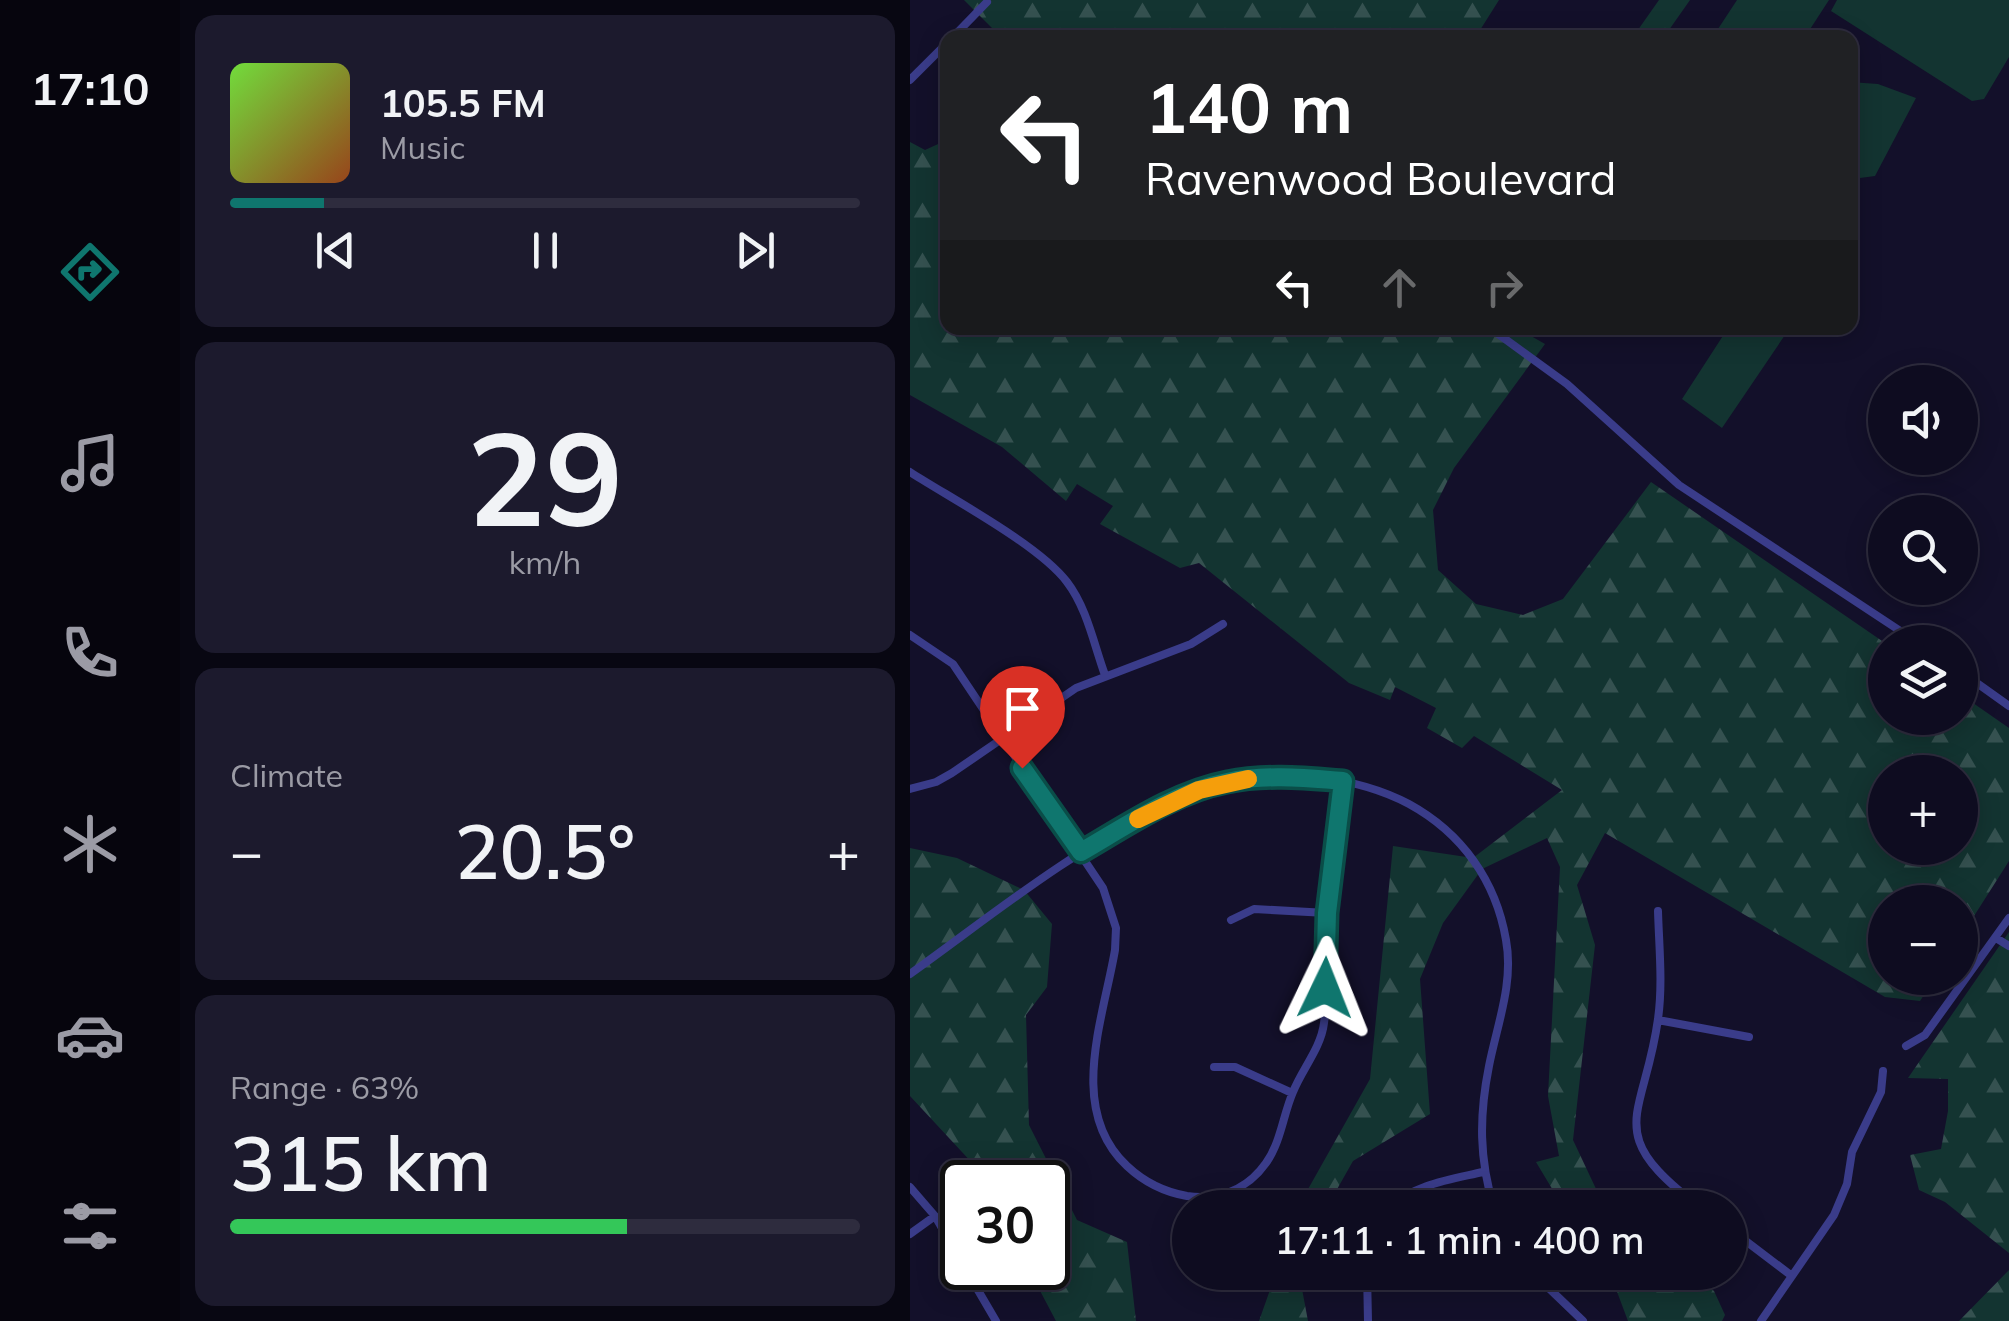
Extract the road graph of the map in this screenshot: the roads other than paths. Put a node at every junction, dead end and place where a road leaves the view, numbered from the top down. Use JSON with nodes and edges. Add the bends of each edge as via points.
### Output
{"nodes":[{"id":1,"x":987,"y":2,"type":"edge"},
{"id":2,"x":960,"y":30,"type":"edge"},
{"id":3,"x":940,"y":50,"type":"edge"},
{"id":4,"x":910,"y":80,"type":"edge"},
{"id":5,"x":1500,"y":335,"type":"edge"},
{"id":6,"x":910,"y":472,"type":"edge"},
{"id":7,"x":1223,"y":624,"type":"dead end"},
{"id":8,"x":1891,"y":625,"type":"edge"},
{"id":9,"x":910,"y":635,"type":"edge"},
{"id":10,"x":1105,"y":675,"type":"junction"},
{"id":11,"x":1978,"y":684,"type":"edge"},
{"id":12,"x":2009,"y":706,"type":"edge"},
{"id":13,"x":1002,"y":740,"type":"junction"},
{"id":14,"x":1343,"y":781,"type":"junction"},
{"id":15,"x":910,"y":788,"type":"edge"},
{"id":16,"x":1081,"y":852,"type":"junction"},
{"id":17,"x":1658,"y":910,"type":"dead end"},
{"id":18,"x":1327,"y":913,"type":"junction"},
{"id":19,"x":2009,"y":918,"type":"edge"},
{"id":20,"x":1231,"y":920,"type":"dead end"},
{"id":21,"x":1996,"y":938,"type":"junction"},
{"id":22,"x":2009,"y":946,"type":"edge"},
{"id":23,"x":910,"y":974,"type":"edge"},
{"id":24,"x":1658,"y":1020,"type":"junction"},
{"id":25,"x":1749,"y":1037,"type":"dead end"},
{"id":26,"x":1906,"y":1046,"type":"dead end"},
{"id":27,"x":1214,"y":1067,"type":"dead end"},
{"id":28,"x":1883,"y":1071,"type":"dead end"},
{"id":29,"x":1292,"y":1093,"type":"junction"},
{"id":30,"x":1483,"y":1172,"type":"junction"},
{"id":31,"x":910,"y":1186,"type":"edge"},
{"id":32,"x":1235,"y":1190,"type":"edge"},
{"id":33,"x":1416,"y":1190,"type":"edge"},
{"id":34,"x":1488,"y":1190,"type":"edge"},
{"id":35,"x":1677,"y":1190,"type":"edge"},
{"id":36,"x":1172,"y":1193,"type":"edge"},
{"id":37,"x":935,"y":1216,"type":"junction"},
{"id":38,"x":940,"y":1224,"type":"edge"},
{"id":39,"x":910,"y":1234,"type":"edge"},
{"id":40,"x":1747,"y":1242,"type":"edge"},
{"id":41,"x":1792,"y":1276,"type":"junction"},
{"id":42,"x":978,"y":1290,"type":"edge"},
{"id":43,"x":1366,"y":1290,"type":"edge"},
{"id":44,"x":1548,"y":1290,"type":"edge"},
{"id":45,"x":996,"y":1321,"type":"edge"},
{"id":46,"x":1368,"y":1321,"type":"edge"},
{"id":47,"x":1583,"y":1321,"type":"edge"},
{"id":48,"x":1761,"y":1321,"type":"edge"}],
"edges":[{"from":1,"to":2,"type":"street"},
{"from":3,"to":4,"type":"street"},
{"from":5,"to":8,"type":"street","via":[[1566,384],[1679,486]]},
{"from":6,"to":10,"type":"street","via":[[1044,558],[1066,580]]},
{"from":7,"to":10,"type":"street","via":[[1191,644]]},
{"from":9,"to":13,"type":"street","via":[[952,664]]},
{"from":10,"to":13,"type":"street"},
{"from":11,"to":12,"type":"street"},
{"from":13,"to":15,"type":"street","via":[[936,782]]},
{"from":13,"to":16,"type":"street"},
{"from":14,"to":16,"type":"street","via":[[1226,782],[1146,815]]},
{"from":14,"to":18,"type":"street"},
{"from":14,"to":30,"type":"street","via":[[1397,798],[1444,828],[1476,862],[1500,909],[1510,962],[1484,1100]]},
{"from":16,"to":23,"type":"street"},
{"from":16,"to":36,"type":"street","via":[[1116,928],[1092,1080],[1094,1108],[1117,1157],[1146,1182]]},
{"from":17,"to":24,"type":"street"},
{"from":18,"to":20,"type":"street","via":[[1254,909]]},
{"from":18,"to":29,"type":"street","via":[[1324,1025]]},
{"from":19,"to":21,"type":"street"},
{"from":21,"to":22,"type":"street"},
{"from":21,"to":26,"type":"street","via":[[1926,1036]]},
{"from":24,"to":25,"type":"street"},
{"from":24,"to":35,"type":"street","via":[[1634,1124],[1644,1154]]},
{"from":27,"to":29,"type":"street","via":[[1235,1066]]},
{"from":28,"to":41,"type":"street","via":[[1882,1092],[1852,1152],[1834,1215]]},
{"from":29,"to":32,"type":"street","via":[[1268,1161]]},
{"from":30,"to":33,"type":"street"},
{"from":30,"to":34,"type":"street"},
{"from":31,"to":37,"type":"street"},
{"from":37,"to":38,"type":"street"},
{"from":37,"to":39,"type":"street"},
{"from":40,"to":41,"type":"street"},
{"from":41,"to":48,"type":"street"},
{"from":42,"to":45,"type":"street"},
{"from":43,"to":46,"type":"street"},
{"from":44,"to":47,"type":"street"}]}
